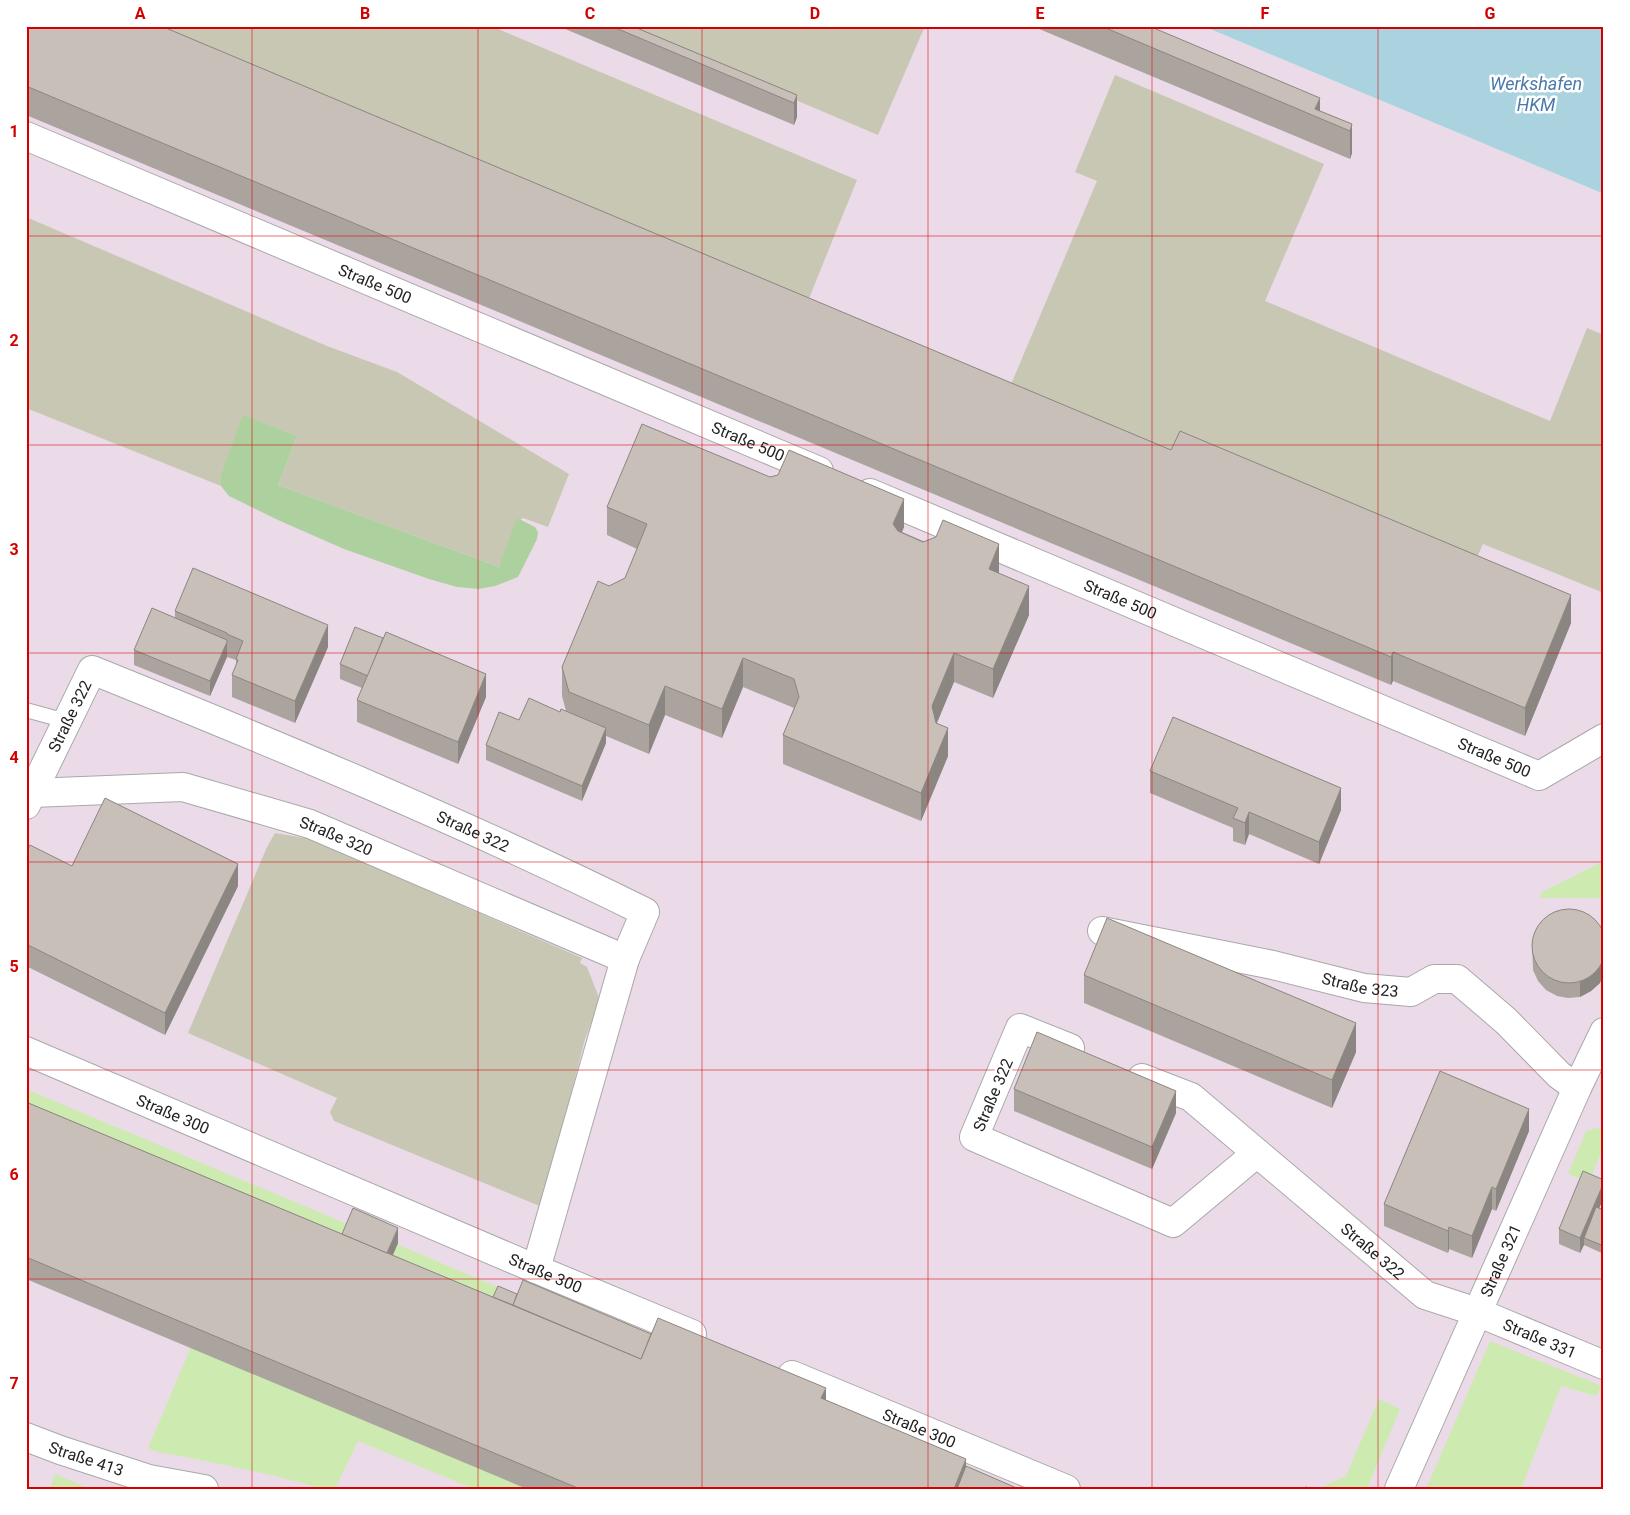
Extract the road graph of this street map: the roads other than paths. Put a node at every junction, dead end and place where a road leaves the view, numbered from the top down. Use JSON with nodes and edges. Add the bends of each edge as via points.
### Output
{"nodes":[{"id":1,"x":26,"y":136,"type":"edge"},
{"id":2,"x":26,"y":710,"type":"edge"},
{"id":3,"x":66,"y":721,"type":"junction"},
{"id":4,"x":1604,"y":738,"type":"edge"},
{"id":5,"x":29,"y":799,"type":"edge"},
{"id":6,"x":1102,"y":931,"type":"edge"},
{"id":7,"x":625,"y":959,"type":"junction"},
{"id":8,"x":1604,"y":1032,"type":"edge"},
{"id":9,"x":26,"y":1051,"type":"edge"},
{"id":10,"x":1092,"y":1058,"type":"edge"},
{"id":11,"x":1119,"y":1068,"type":"edge"},
{"id":12,"x":1577,"y":1088,"type":"junction"},
{"id":13,"x":1257,"y":1153,"type":"junction"},
{"id":14,"x":536,"y":1269,"type":"junction"},
{"id":15,"x":1477,"y":1312,"type":"junction"},
{"id":16,"x":719,"y":1344,"type":"edge"},
{"id":17,"x":1604,"y":1365,"type":"edge"},
{"id":18,"x":774,"y":1367,"type":"edge"},
{"id":19,"x":26,"y":1437,"type":"edge"},
{"id":20,"x":204,"y":1489,"type":"edge"},
{"id":21,"x":1066,"y":1489,"type":"edge"},
{"id":22,"x":1399,"y":1489,"type":"edge"}],
"edges":[{"from":1,"to":4,"type":"street","name":"Straße 500","via":[[1539,776]]},
{"from":2,"to":3,"type":"lane"},
{"from":3,"to":5,"type":"street","name":"Straße 322"},
{"from":3,"to":7,"type":"street","name":"Straße 322","via":[[92,670],[250,733],[559,869],[646,912]]},
{"from":5,"to":7,"type":"street","name":"Straße 320","via":[[192,790],[310,824]]},
{"from":6,"to":12,"type":"street","name":"Straße 323","via":[[1273,965],[1364,988],[1411,992],[1434,979],[1457,979]]},
{"from":7,"to":14,"type":"street","name":"Straße 322"},
{"from":8,"to":12,"type":"street","name":"Straße 321"},
{"from":9,"to":14,"type":"street","name":"Straße 300"},
{"from":10,"to":13,"type":"street","name":"Straße 322","via":[[1020,1028],[974,1138],[1173,1223]]},
{"from":11,"to":13,"type":"street","name":"Straße 322","via":[[1191,1097]]},
{"from":12,"to":15,"type":"street","name":"Straße 321"},
{"from":13,"to":15,"type":"street","name":"Straße 322","via":[[1425,1295]]},
{"from":14,"to":16,"type":"street","name":"Straße 300"},
{"from":15,"to":17,"type":"street","name":"Straße 331"},
{"from":15,"to":22,"type":"street","name":"Straße 321"},
{"from":18,"to":21,"type":"street","name":"Straße 300"},
{"from":19,"to":20,"type":"street","name":"Straße 413","via":[[150,1479]]}]}
